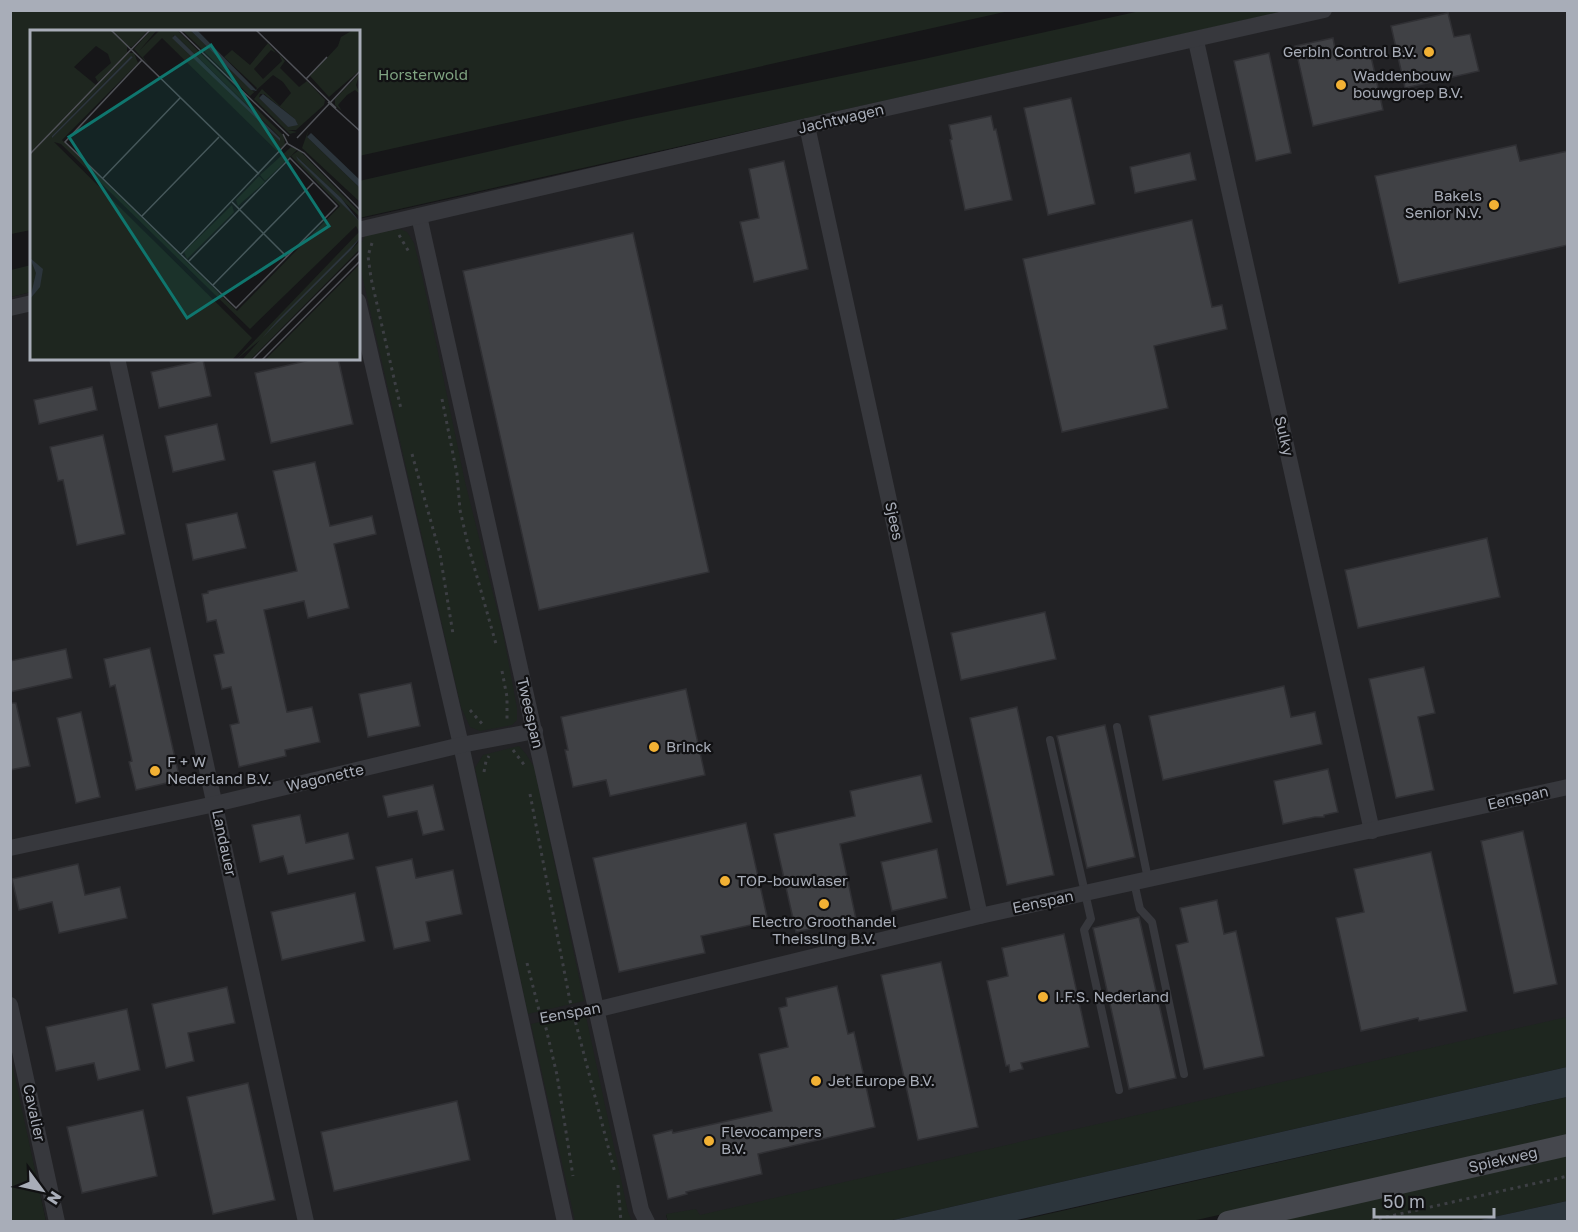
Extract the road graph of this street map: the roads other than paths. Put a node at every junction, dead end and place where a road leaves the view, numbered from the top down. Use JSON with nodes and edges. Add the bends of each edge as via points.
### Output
{"nodes":[{"id":1,"x":1324,"y":10,"type":"edge"},
{"id":2,"x":1196,"y":41,"type":"junction"},
{"id":3,"x":807,"y":126,"type":"junction"},
{"id":4,"x":418,"y":216,"type":"junction"},
{"id":5,"x":366,"y":228,"type":"edge"},
{"id":6,"x":30,"y":303,"type":"edge"},
{"id":7,"x":10,"y":308,"type":"edge"},
{"id":8,"x":360,"y":310,"type":"edge"},
{"id":9,"x":117,"y":360,"type":"edge"},
{"id":10,"x":1117,"y":727,"type":"dead end"},
{"id":11,"x":535,"y":731,"type":"junction"},
{"id":12,"x":1050,"y":740,"type":"dead end"},
{"id":13,"x":460,"y":745,"type":"junction"},
{"id":14,"x":1568,"y":787,"type":"edge"},
{"id":15,"x":215,"y":804,"type":"junction"},
{"id":16,"x":1372,"y":831,"type":"junction"},
{"id":17,"x":10,"y":848,"type":"edge"},
{"id":18,"x":1141,"y":881,"type":"junction"},
{"id":19,"x":1084,"y":893,"type":"junction"},
{"id":20,"x":980,"y":916,"type":"junction"},
{"id":21,"x":10,"y":1005,"type":"edge"},
{"id":22,"x":595,"y":1010,"type":"junction"},
{"id":23,"x":1184,"y":1074,"type":"dead end"},
{"id":24,"x":1119,"y":1090,"type":"dead end"},
{"id":25,"x":1568,"y":1145,"type":"edge"},
{"id":26,"x":643,"y":1218,"type":"edge"},
{"id":27,"x":57,"y":1221,"type":"edge"},
{"id":28,"x":306,"y":1221,"type":"edge"},
{"id":29,"x":566,"y":1221,"type":"edge"},
{"id":30,"x":1228,"y":1221,"type":"edge"}],
"edges":[{"from":1,"to":2,"type":"street","name":"Jachtwagen"},
{"from":2,"to":3,"type":"street","name":"Jachtwagen"},
{"from":2,"to":16,"type":"street","name":"Sulky"},
{"from":3,"to":4,"type":"street","name":"Jachtwagen"},
{"from":3,"to":20,"type":"street","name":"Sjees"},
{"from":4,"to":5,"type":"street","name":"Jachtwagen"},
{"from":4,"to":11,"type":"street","name":"Tweespan"},
{"from":6,"to":7,"type":"street"},
{"from":8,"to":13,"type":"street"},
{"from":9,"to":15,"type":"street","name":"Landauer"},
{"from":10,"to":18,"type":"lane"},
{"from":11,"to":13,"type":"street","name":"Wagonette"},
{"from":11,"to":22,"type":"street","name":"Tweespan"},
{"from":12,"to":19,"type":"lane"},
{"from":13,"to":15,"type":"street","name":"Wagonette"},
{"from":13,"to":29,"type":"street"},
{"from":14,"to":16,"type":"street","name":"Eenspan"},
{"from":15,"to":17,"type":"street","name":"Wagonette"},
{"from":15,"to":28,"type":"street","name":"Landauer"},
{"from":16,"to":18,"type":"street","name":"Eenspan"},
{"from":18,"to":19,"type":"street","name":"Eenspan"},
{"from":18,"to":23,"type":"lane","via":[[1140,909],[1152,922]]},
{"from":19,"to":20,"type":"street","name":"Eenspan"},
{"from":19,"to":24,"type":"lane","via":[[1091,919],[1083,930]]},
{"from":20,"to":22,"type":"street","name":"Eenspan"},
{"from":21,"to":27,"type":"street","name":"Cavalier"},
{"from":22,"to":26,"type":"street","name":"Tweespan"},
{"from":25,"to":30,"type":"main road","name":"Spiekweg"}]}
